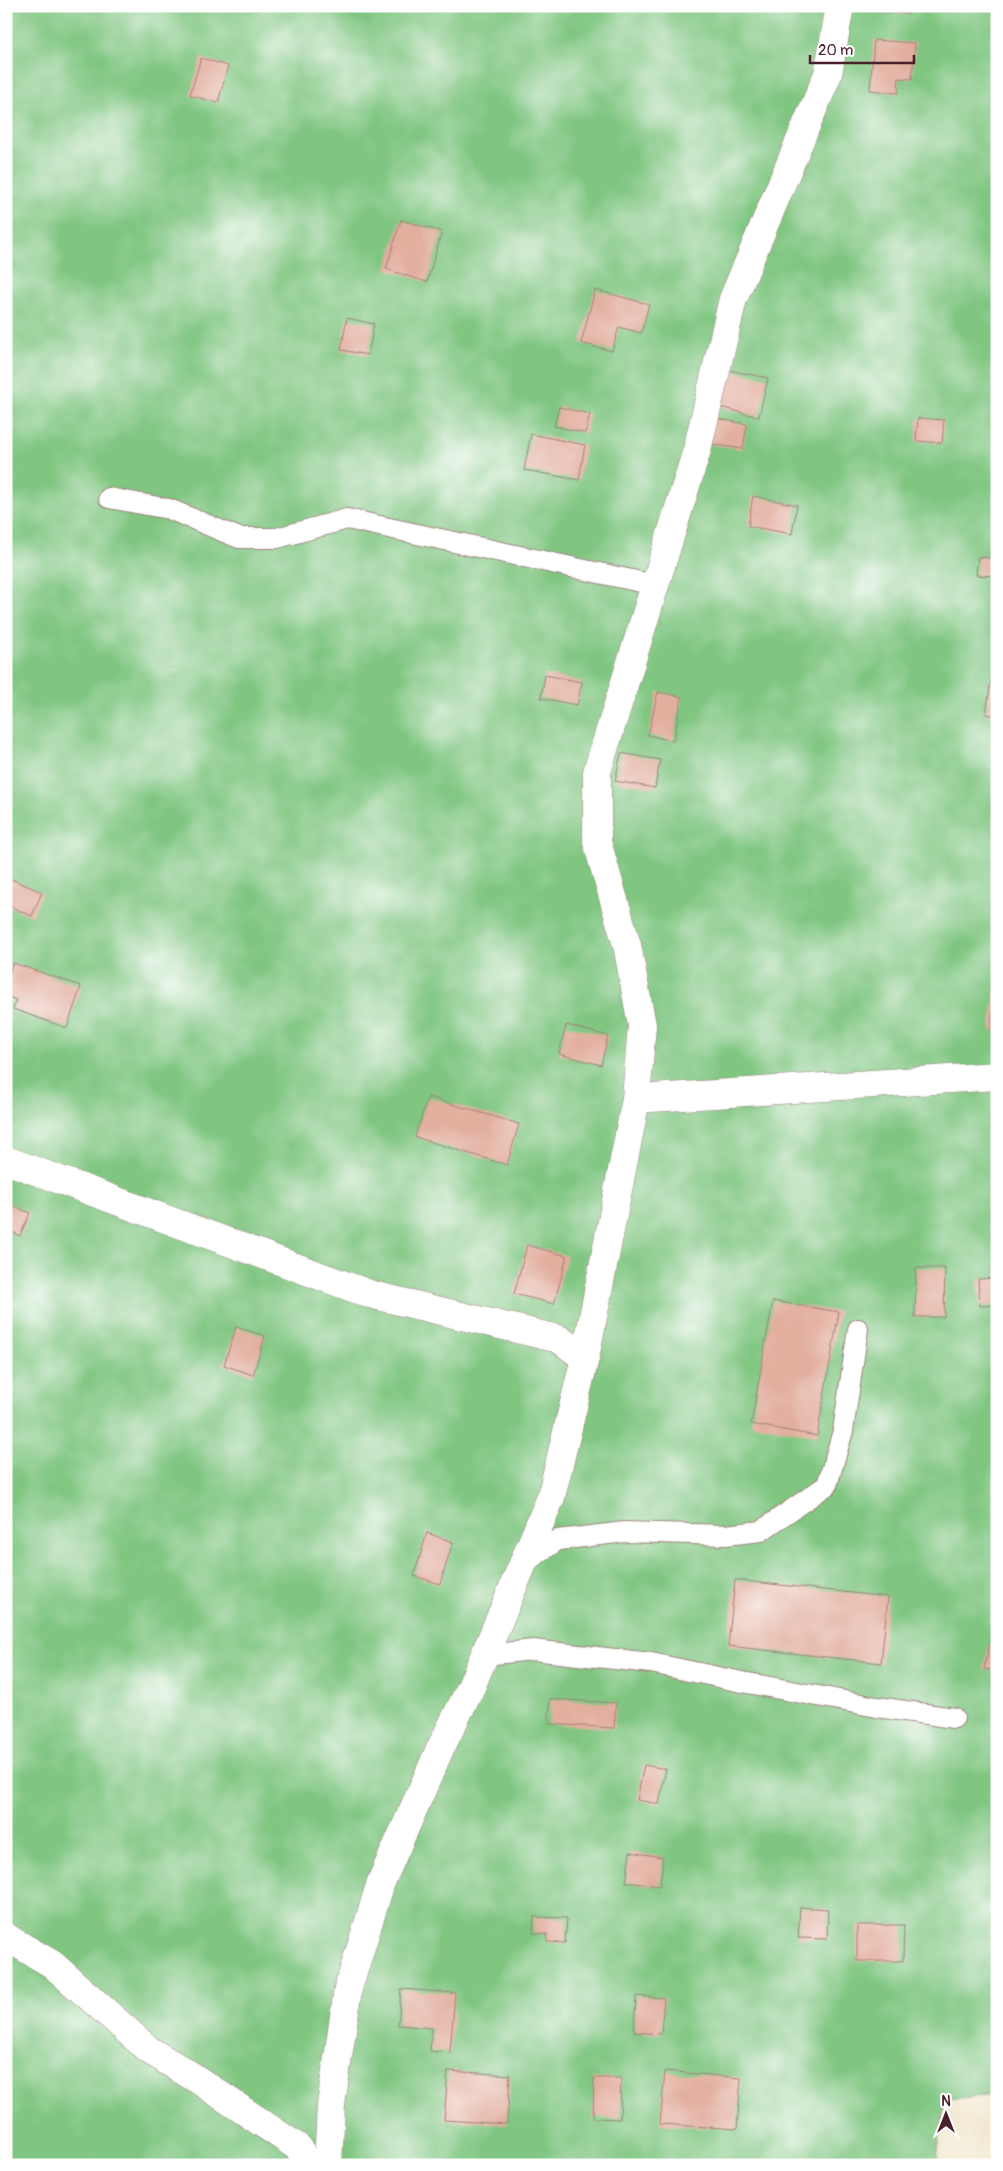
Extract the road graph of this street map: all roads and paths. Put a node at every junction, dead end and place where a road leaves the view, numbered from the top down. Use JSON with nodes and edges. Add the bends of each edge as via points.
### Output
{"nodes":[{"id":1,"x":840,"y":6,"type":"edge"},
{"id":2,"x":110,"y":498,"type":"dead end"},
{"id":3,"x":655,"y":585,"type":"junction"},
{"id":4,"x":997,"y":1076,"type":"edge"},
{"id":5,"x":636,"y":1099,"type":"junction"},
{"id":6,"x":6,"y":1160,"type":"edge"},
{"id":7,"x":858,"y":1329,"type":"dead end"},
{"id":8,"x":585,"y":1358,"type":"junction"},
{"id":9,"x":523,"y":1564,"type":"junction"},
{"id":10,"x":485,"y":1655,"type":"junction"},
{"id":11,"x":954,"y":1718,"type":"dead end"},
{"id":12,"x":6,"y":1937,"type":"edge"},
{"id":13,"x":307,"y":2165,"type":"edge"},
{"id":14,"x":328,"y":2165,"type":"edge"}],
"edges":[{"from":1,"to":3,"type":"street","via":[[828,74],[733,299],[697,450]]},
{"from":2,"to":3,"type":"lane","via":[[169,509],[239,538],[277,538],[347,519]]},
{"from":3,"to":5,"type":"street","via":[[597,772],[597,842],[627,945],[642,1025]]},
{"from":4,"to":5,"type":"street"},
{"from":5,"to":8,"type":"street"},
{"from":6,"to":8,"type":"street","via":[[369,1294],[559,1339]]},
{"from":7,"to":9,"type":"lane","via":[[843,1431],[827,1485],[761,1531],[724,1534],[625,1532],[558,1540]]},
{"from":8,"to":9,"type":"street","via":[[552,1497]]},
{"from":9,"to":10,"type":"street"},
{"from":10,"to":11,"type":"lane","via":[[534,1650],[651,1663]]},
{"from":10,"to":14,"type":"street","via":[[381,1882],[356,1962],[348,1989],[331,2105]]},
{"from":12,"to":13,"type":"street","via":[[52,1964],[149,2050],[299,2148]]}]}
